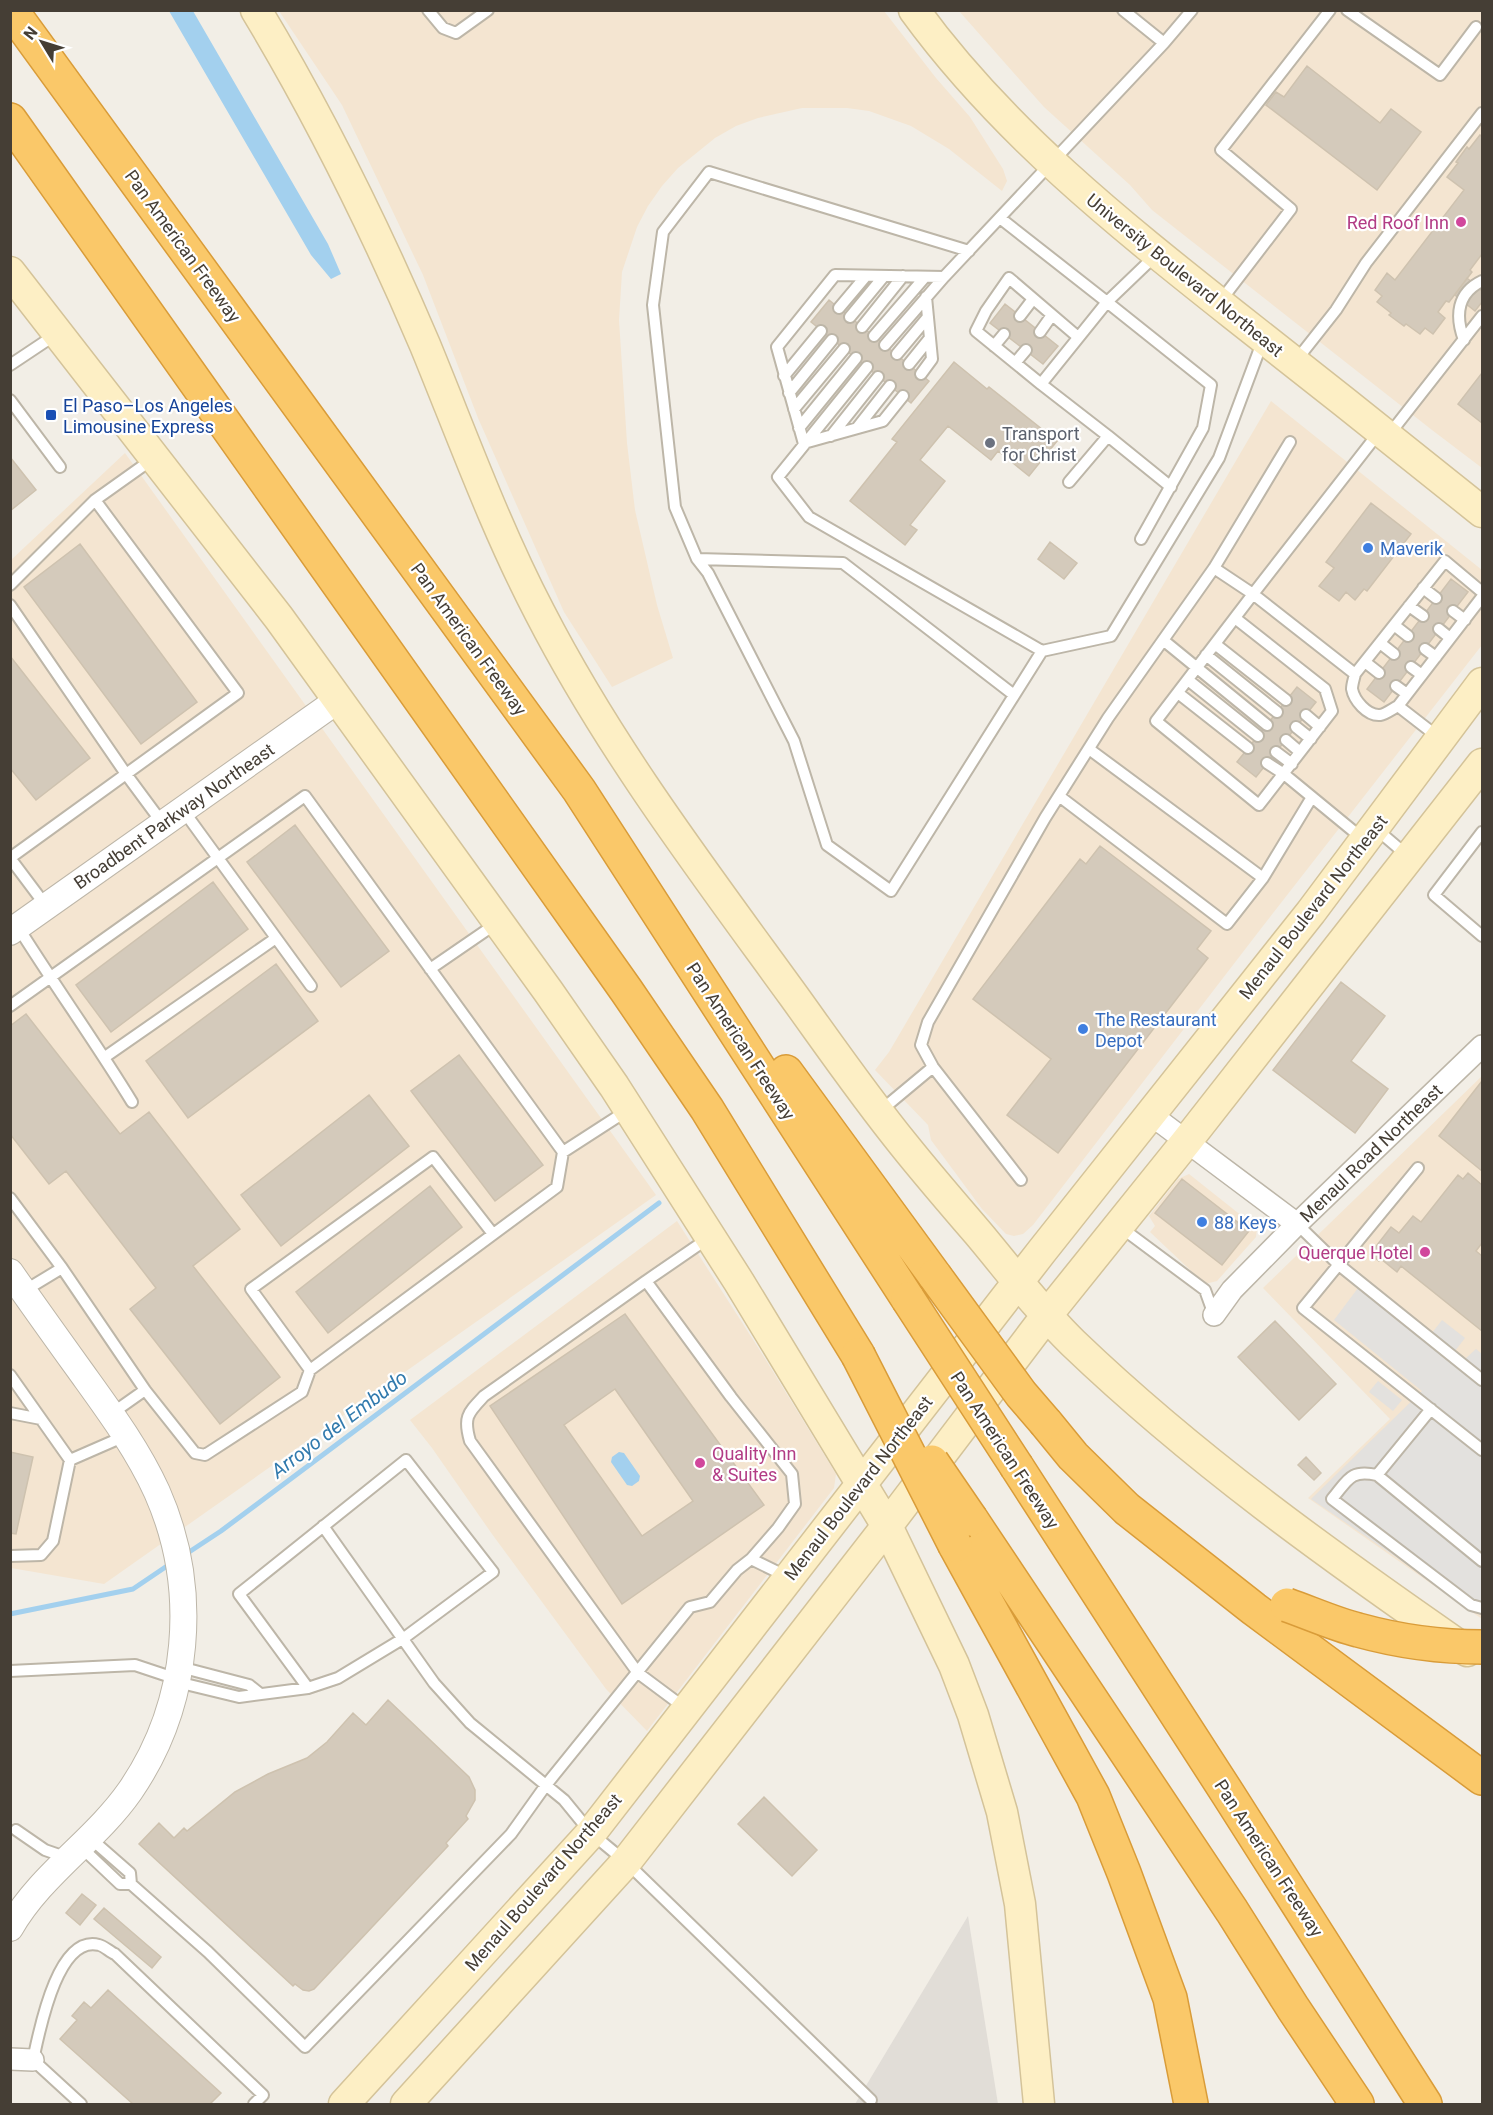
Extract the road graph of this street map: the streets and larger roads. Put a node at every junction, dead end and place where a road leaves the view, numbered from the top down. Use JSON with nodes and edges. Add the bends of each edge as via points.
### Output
{"nodes":[{"id":1,"x":256,"y":10,"type":"edge"},
{"id":2,"x":914,"y":10,"type":"edge"},
{"id":3,"x":17,"y":19,"type":"edge"},
{"id":4,"x":10,"y":120,"type":"edge"},
{"id":5,"x":10,"y":272,"type":"edge"},
{"id":6,"x":1480,"y":504,"type":"edge"},
{"id":7,"x":1482,"y":683,"type":"edge"},
{"id":8,"x":338,"y":700,"type":"junction"},
{"id":9,"x":1482,"y":764,"type":"edge"},
{"id":10,"x":579,"y":790,"type":"junction"},
{"id":11,"x":14,"y":929,"type":"edge"},
{"id":12,"x":1482,"y":1046,"type":"edge"},
{"id":13,"x":1150,"y":1114,"type":"junction"},
{"id":14,"x":1186,"y":1142,"type":"junction"},
{"id":15,"x":1297,"y":1224,"type":"junction"},
{"id":16,"x":17,"y":1282,"type":"edge"},
{"id":17,"x":1018,"y":1282,"type":"junction"},
{"id":18,"x":1047,"y":1315,"type":"junction"},
{"id":19,"x":1214,"y":1315,"type":"road end"},
{"id":20,"x":862,"y":1483,"type":"junction"},
{"id":21,"x":1127,"y":1509,"type":"junction"},
{"id":22,"x":887,"y":1527,"type":"junction"},
{"id":23,"x":963,"y":1532,"type":"junction"},
{"id":24,"x":1482,"y":1647,"type":"edge"},
{"id":25,"x":1482,"y":1662,"type":"edge"},
{"id":26,"x":1482,"y":1778,"type":"edge"},
{"id":27,"x":10,"y":1928,"type":"edge"},
{"id":28,"x":10,"y":2059,"type":"edge"},
{"id":29,"x":33,"y":2060,"type":"road end"},
{"id":30,"x":344,"y":2104,"type":"edge"},
{"id":31,"x":406,"y":2104,"type":"edge"},
{"id":32,"x":1039,"y":2104,"type":"edge"},
{"id":33,"x":1191,"y":2104,"type":"edge"},
{"id":34,"x":1357,"y":2104,"type":"edge"},
{"id":35,"x":1425,"y":2104,"type":"edge"}],
"edges":[{"from":1,"to":17,"type":"main road","via":[[357,194],[487,497],[563,657],[690,853],[879,1112]]},
{"from":2,"to":6,"type":"main road","name":"University Boulevard Northeast","via":[[954,63],[1080,191],[1384,434]]},
{"from":3,"to":10,"type":"highway","name":"Pan American Freeway"},
{"from":4,"to":23,"type":"highway","bridge":true,"via":[[707,1109]]},
{"from":5,"to":8,"type":"main road","via":[[156,457]]},
{"from":7,"to":13,"type":"main road","name":"Menaul Boulevard Northeast","via":[[1311,912]]},
{"from":8,"to":11,"type":"street","name":"Broadbent Parkway Northeast"},
{"from":8,"to":20,"type":"main road","via":[[629,1110]]},
{"from":9,"to":14,"type":"main road"},
{"from":10,"to":21,"type":"highway","bridge":true,"via":[[1021,1394]]},
{"from":10,"to":35,"type":"highway","name":"Pan American Freeway","bridge":true},
{"from":12,"to":15,"type":"street","name":"Menaul Road Northeast"},
{"from":13,"to":14,"type":"street"},
{"from":13,"to":17,"type":"main road","name":"Menaul Boulevard Northeast"},
{"from":14,"to":15,"type":"street"},
{"from":14,"to":18,"type":"main road"},
{"from":15,"to":19,"type":"street","name":"Menaul Road Northeast","via":[[1232,1290]]},
{"from":16,"to":27,"type":"street","via":[[141,1461],[157,1493],[179,1559],[184,1614],[178,1676],[163,1726],[142,1770],[113,1812],[47,1878]]},
{"from":17,"to":18,"type":"main road"},
{"from":17,"to":20,"type":"main road","name":"Menaul Boulevard Northeast"},
{"from":18,"to":22,"type":"main road"},
{"from":18,"to":25,"type":"main road","via":[[1198,1454],[1300,1533]]},
{"from":20,"to":22,"type":"main road"},
{"from":20,"to":30,"type":"main road","name":"Menaul Boulevard Northeast","via":[[591,1833]]},
{"from":21,"to":24,"type":"highway","bridge":true,"via":[[1239,1581],[1287,1605],[1406,1641]]},
{"from":21,"to":26,"type":"highway","via":[[1254,1609]]},
{"from":22,"to":31,"type":"main road","via":[[626,1862]]},
{"from":22,"to":32,"type":"main road","via":[[954,1665],[1002,1812],[1020,1904]]},
{"from":23,"to":33,"type":"highway","via":[[1093,1797],[1124,1874],[1170,1998]]},
{"from":23,"to":34,"type":"highway","via":[[1232,1911]]},
{"from":28,"to":29,"type":"street"}]}
